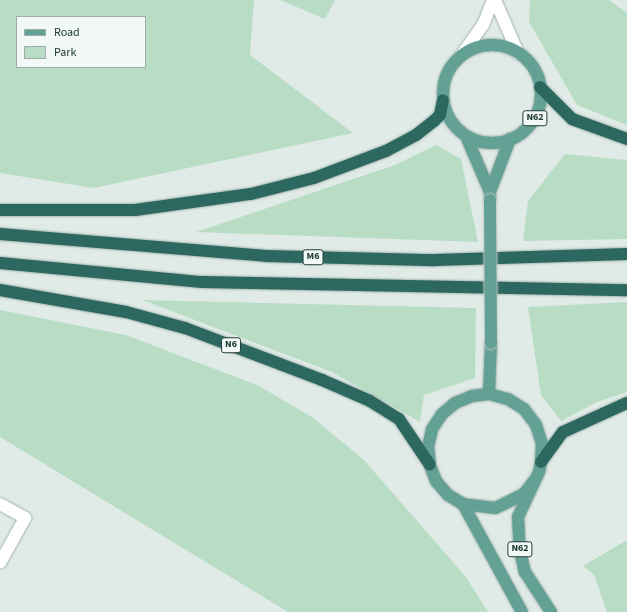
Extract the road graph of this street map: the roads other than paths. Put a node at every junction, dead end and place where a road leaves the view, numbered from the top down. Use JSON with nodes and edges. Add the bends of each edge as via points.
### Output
{"nodes":[{"id":1,"x":494,"y":0,"type":"edge"},
{"id":2,"x":518,"y":53,"type":"junction"},
{"id":3,"x":461,"y":56,"type":"junction"},
{"id":4,"x":540,"y":86,"type":"junction"},
{"id":5,"x":444,"y":100,"type":"junction"},
{"id":6,"x":466,"y":136,"type":"junction"},
{"id":7,"x":627,"y":139,"type":"edge"},
{"id":8,"x":510,"y":140,"type":"junction"},
{"id":9,"x":490,"y":196,"type":"junction"},
{"id":10,"x":0,"y":210,"type":"edge"},
{"id":11,"x":0,"y":234,"type":"edge"},
{"id":12,"x":627,"y":254,"type":"edge"},
{"id":13,"x":0,"y":263,"type":"edge"},
{"id":14,"x":0,"y":290,"type":"edge"},
{"id":15,"x":627,"y":290,"type":"edge"},
{"id":16,"x":489,"y":394,"type":"junction"},
{"id":17,"x":627,"y":403,"type":"edge"},
{"id":18,"x":542,"y":462,"type":"junction"},
{"id":19,"x":430,"y":464,"type":"junction"},
{"id":20,"x":534,"y":481,"type":"junction"},
{"id":21,"x":0,"y":504,"type":"edge"},
{"id":22,"x":463,"y":504,"type":"junction"},
{"id":23,"x":0,"y":563,"type":"edge"},
{"id":24,"x":522,"y":612,"type":"edge"},
{"id":25,"x":551,"y":612,"type":"edge"}],
"edges":[{"from":1,"to":2,"type":"street"},
{"from":1,"to":3,"type":"street","via":[[483,25]]},
{"from":2,"to":3,"type":"main road","via":[[491,45],[476,48]]},
{"from":2,"to":4,"type":"main road","number":"N62","via":[[529,62]]},
{"from":3,"to":5,"type":"main road","via":[[446,78]]},
{"from":4,"to":7,"type":"highway","via":[[572,119]]},
{"from":4,"to":8,"type":"main road","number":"N62","via":[[540,103],[535,118],[524,131]]},
{"from":5,"to":6,"type":"main road","via":[[451,120]]},
{"from":5,"to":10,"type":"highway","via":[[440,115],[434,121],[416,135],[386,151],[314,178],[251,194],[135,210]]},
{"from":6,"to":8,"type":"main road","number":"N62","via":[[494,143]]},
{"from":6,"to":9,"type":"main road"},
{"from":8,"to":9,"type":"main road"},
{"from":9,"to":16,"type":"main road","bridge":true},
{"from":11,"to":12,"type":"highway","number":"M6","via":[[266,256],[435,260]]},
{"from":13,"to":15,"type":"highway","via":[[202,282]]},
{"from":14,"to":19,"type":"highway","number":"N6","via":[[126,312],[185,328],[322,380],[389,411],[406,428]]},
{"from":16,"to":18,"type":"main road","number":"N62","via":[[508,399],[524,409],[542,443]]},
{"from":16,"to":19,"type":"main road","number":"N62","via":[[466,398],[442,414],[432,429],[428,447]]},
{"from":17,"to":18,"type":"highway","via":[[563,432]]},
{"from":18,"to":20,"type":"main road","number":"N62"},
{"from":19,"to":22,"type":"main road","number":"N62","via":[[436,481],[448,495]]},
{"from":20,"to":22,"type":"main road","number":"N62","via":[[524,494],[495,508]]},
{"from":20,"to":25,"type":"main road","number":"N62","via":[[518,517],[520,551],[525,572]]},
{"from":21,"to":23,"type":"street","via":[[25,518]]},
{"from":22,"to":24,"type":"main road","number":"N62"}]}
